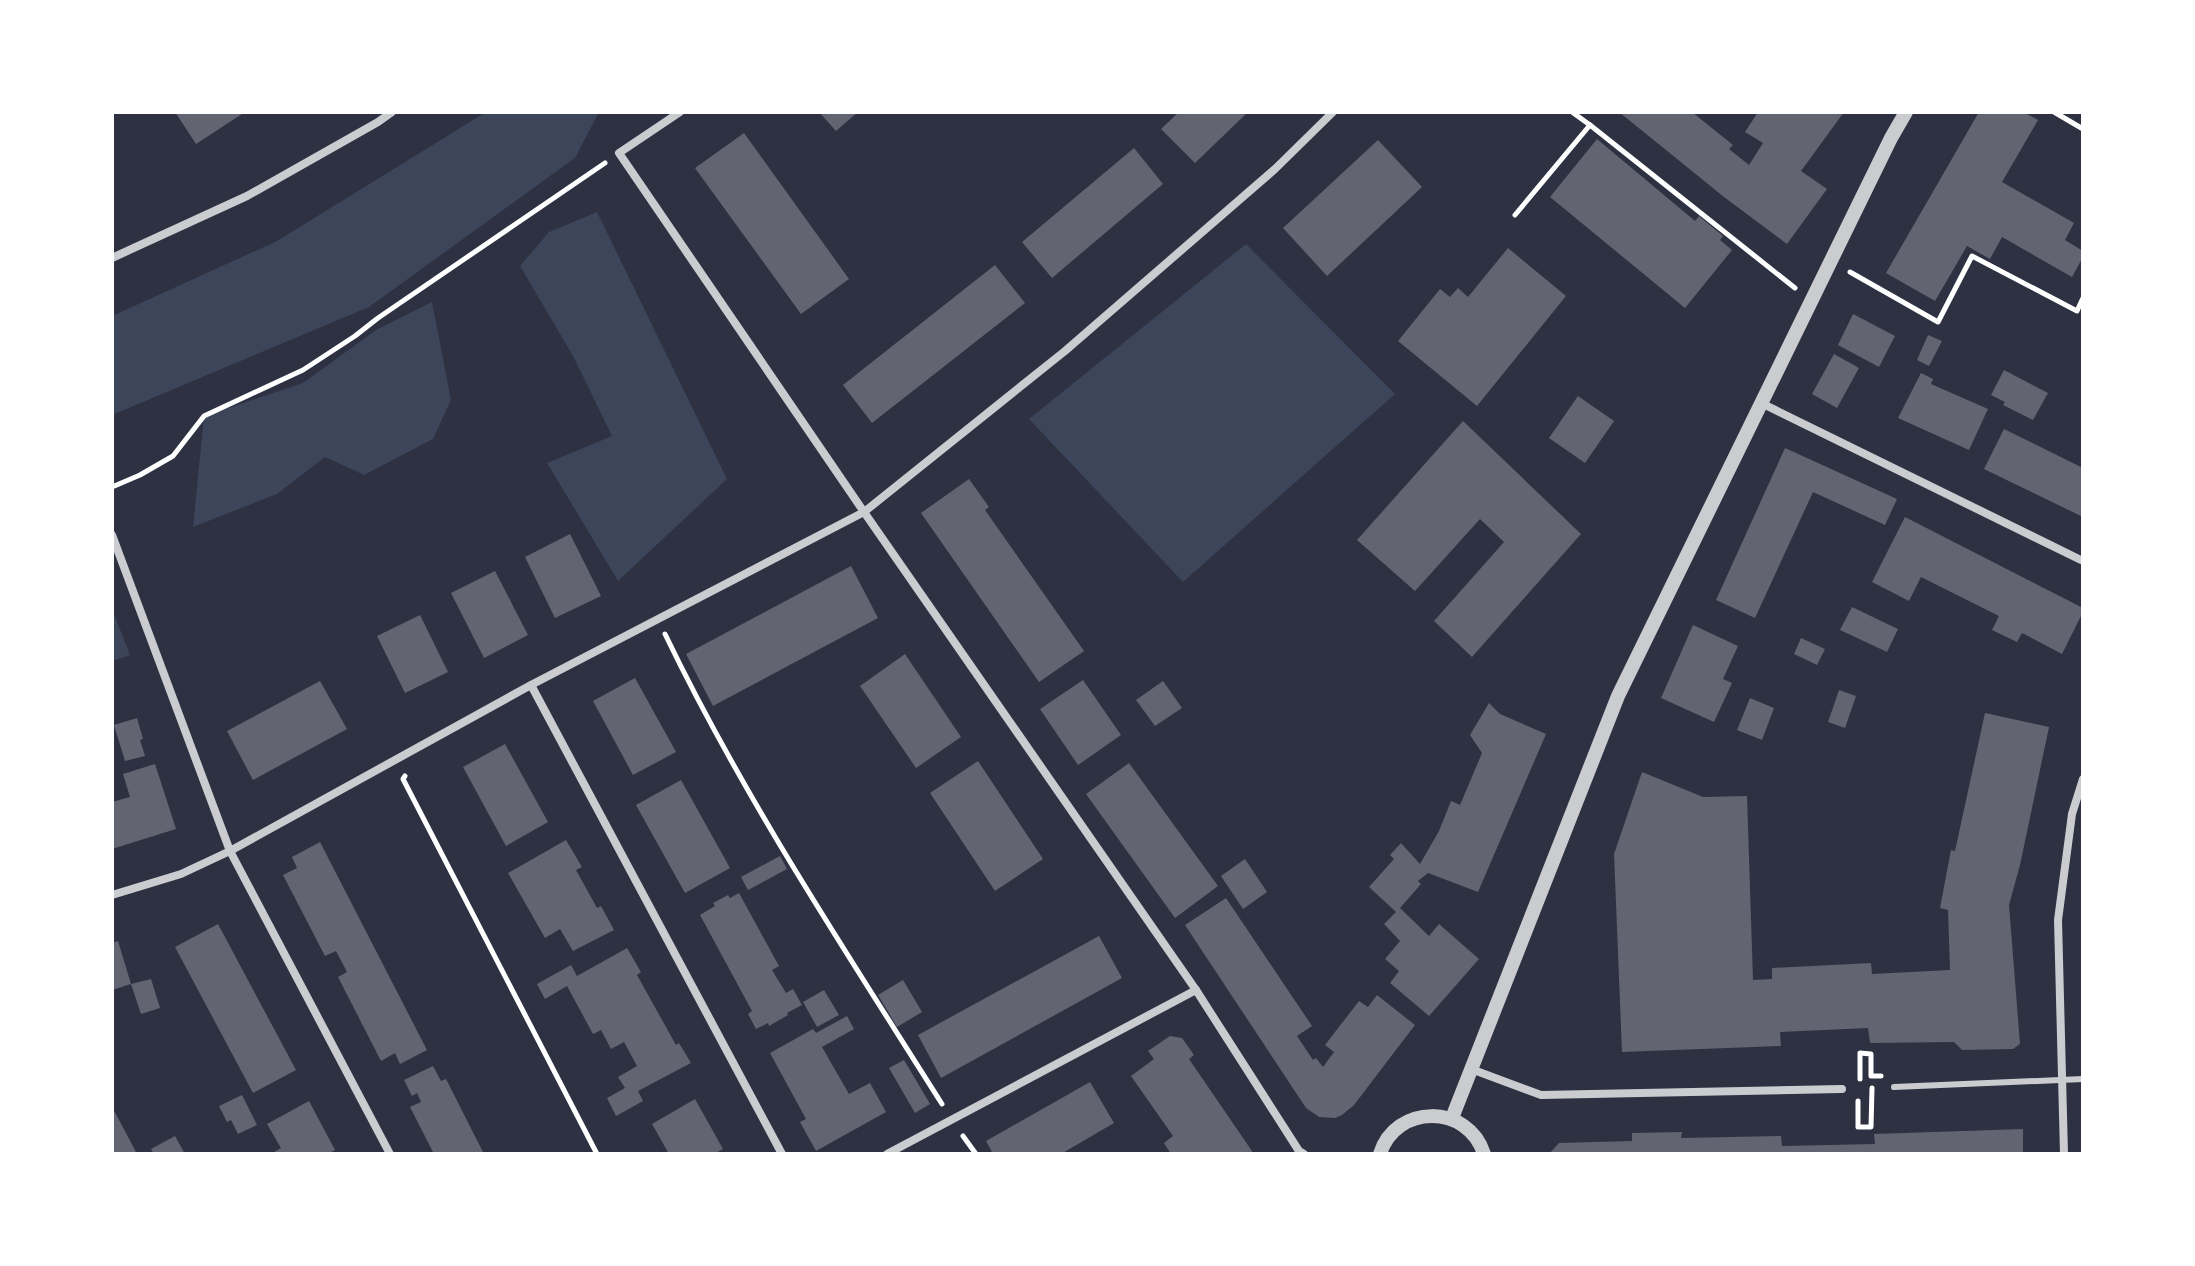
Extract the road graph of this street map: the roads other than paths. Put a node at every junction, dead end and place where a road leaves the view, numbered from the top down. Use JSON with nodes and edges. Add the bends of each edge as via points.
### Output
{"nodes":[{"id":1,"x":392,"y":112,"type":"edge"},
{"id":2,"x":680,"y":112,"type":"edge"},
{"id":3,"x":1333,"y":112,"type":"edge"},
{"id":4,"x":1906,"y":112,"type":"edge"},
{"id":5,"x":112,"y":258,"type":"edge"},
{"id":6,"x":1761,"y":403,"type":"junction"},
{"id":7,"x":864,"y":512,"type":"junction"},
{"id":8,"x":112,"y":535,"type":"edge"},
{"id":9,"x":2083,"y":561,"type":"edge"},
{"id":10,"x":531,"y":685,"type":"junction"},
{"id":11,"x":2083,"y":779,"type":"edge"},
{"id":12,"x":230,"y":851,"type":"junction"},
{"id":13,"x":112,"y":895,"type":"edge"},
{"id":14,"x":1196,"y":990,"type":"junction"},
{"id":15,"x":1471,"y":1069,"type":"junction"},
{"id":16,"x":2061,"y":1079,"type":"junction"},
{"id":17,"x":2083,"y":1079,"type":"edge"},
{"id":18,"x":1894,"y":1087,"type":"road end"},
{"id":19,"x":1842,"y":1089,"type":"road end"},
{"id":20,"x":1452,"y":1118,"type":"junction"},
{"id":21,"x":390,"y":1154,"type":"edge"},
{"id":22,"x":782,"y":1154,"type":"edge"},
{"id":23,"x":887,"y":1154,"type":"edge"},
{"id":24,"x":1304,"y":1154,"type":"edge"},
{"id":25,"x":1380,"y":1154,"type":"edge"},
{"id":26,"x":1484,"y":1154,"type":"edge"},
{"id":27,"x":2064,"y":1154,"type":"edge"}],
"edges":[{"from":1,"to":5,"type":"street","via":[[247,196]]},
{"from":2,"to":7,"type":"street","via":[[619,153]]},
{"from":3,"to":7,"type":"street","via":[[1065,351]]},
{"from":4,"to":6,"type":"street"},
{"from":6,"to":9,"type":"street"},
{"from":6,"to":15,"type":"street","via":[[1618,696]]},
{"from":7,"to":10,"type":"street"},
{"from":7,"to":14,"type":"street"},
{"from":8,"to":12,"type":"street"},
{"from":10,"to":12,"type":"street"},
{"from":10,"to":22,"type":"street"},
{"from":11,"to":16,"type":"street","via":[[2072,814],[2058,920]]},
{"from":12,"to":13,"type":"street","via":[[181,874]]},
{"from":12,"to":21,"type":"street"},
{"from":14,"to":23,"type":"street"},
{"from":14,"to":24,"type":"street"},
{"from":15,"to":19,"type":"street","via":[[1541,1095]]},
{"from":15,"to":20,"type":"street"},
{"from":16,"to":17,"type":"lane"},
{"from":16,"to":18,"type":"lane"},
{"from":16,"to":27,"type":"street"},
{"from":20,"to":25,"type":"street","via":[[1411,1119],[1395,1130]]},
{"from":20,"to":26,"type":"street","via":[[1468,1129]]}]}
